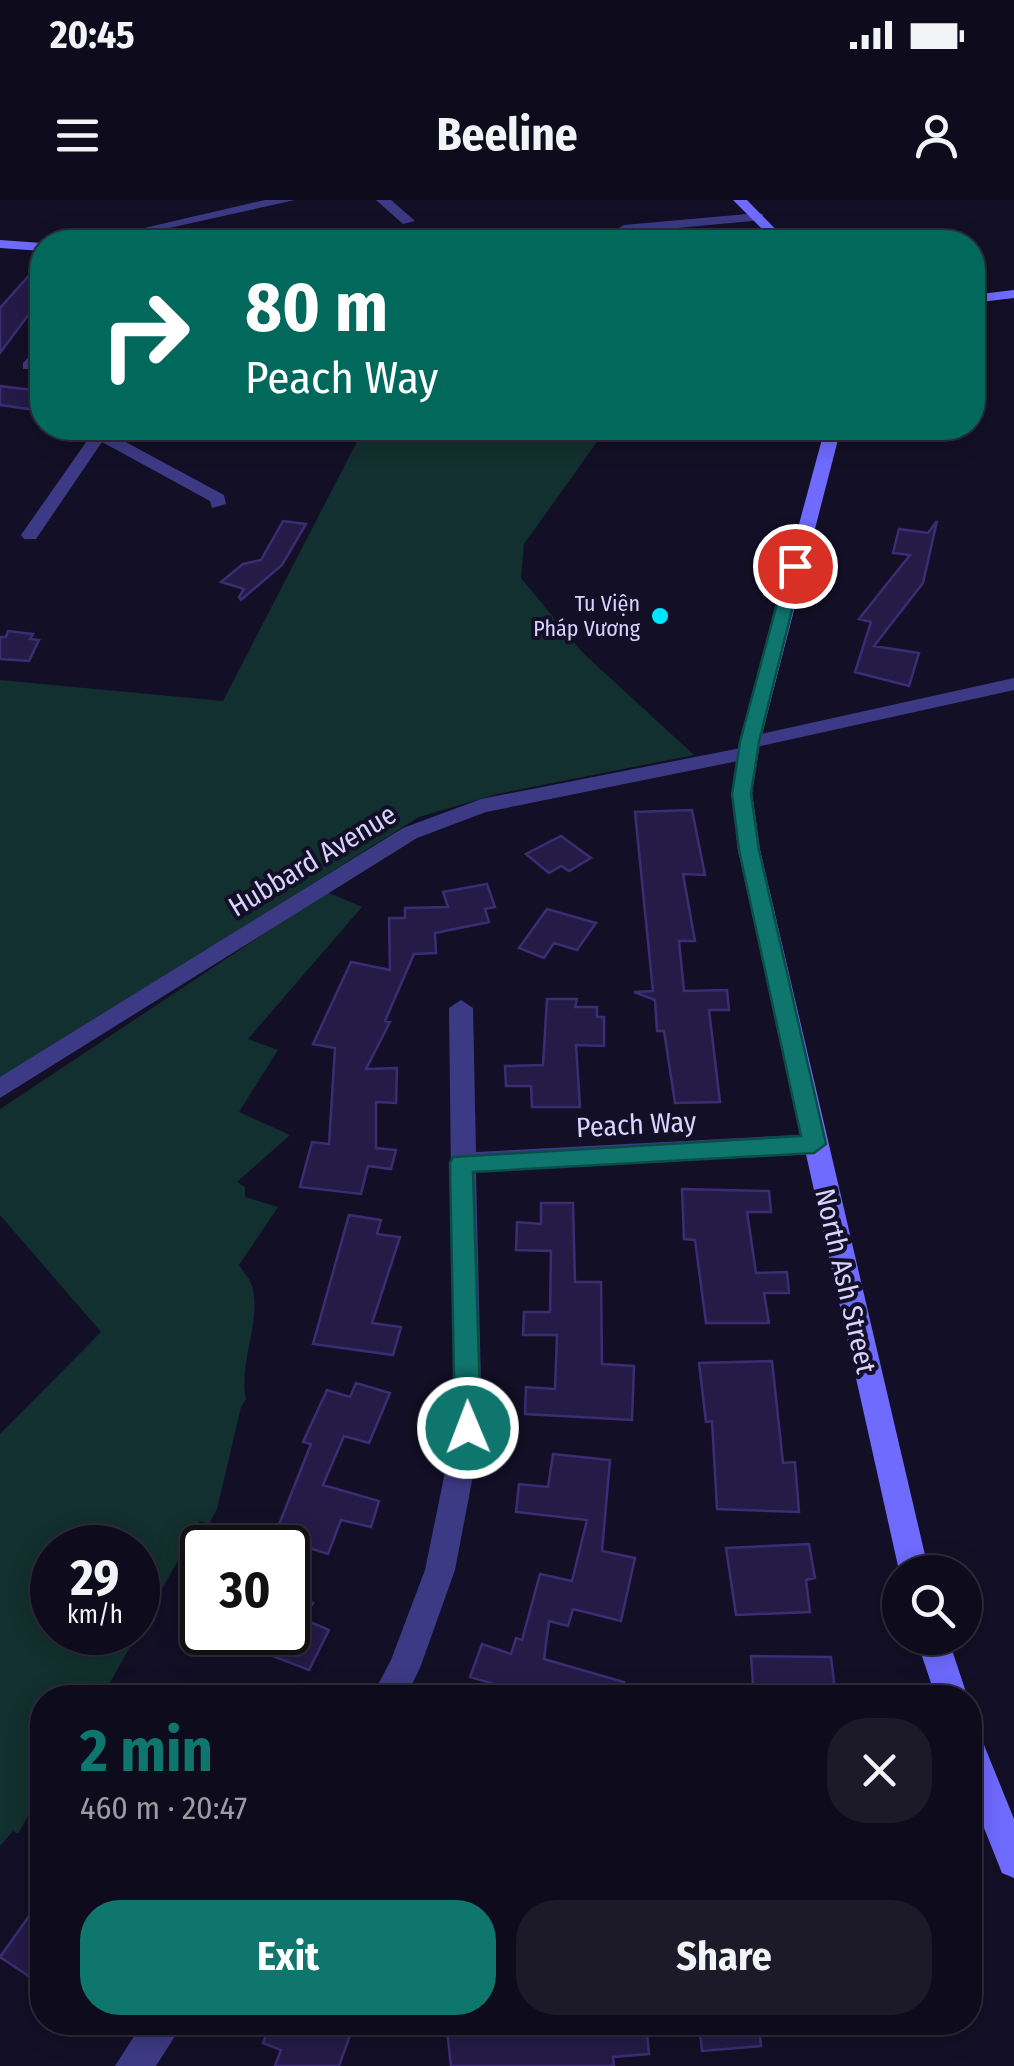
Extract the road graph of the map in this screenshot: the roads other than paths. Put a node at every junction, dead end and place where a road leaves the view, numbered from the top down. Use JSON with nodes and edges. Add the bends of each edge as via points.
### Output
{"nodes":[{"id":1,"x":205,"y":200,"type":"edge"},
{"id":2,"x":288,"y":200,"type":"edge"},
{"id":3,"x":384,"y":200,"type":"edge"},
{"id":4,"x":740,"y":200,"type":"edge"},
{"id":5,"x":218,"y":212,"type":"junction"},
{"id":6,"x":758,"y":217,"type":"junction"},
{"id":7,"x":408,"y":221,"type":"dead end"},
{"id":8,"x":141,"y":230,"type":"edge"},
{"id":9,"x":624,"y":230,"type":"dead end"},
{"id":10,"x":770,"y":230,"type":"edge"},
{"id":11,"x":0,"y":244,"type":"edge"},
{"id":12,"x":30,"y":247,"type":"edge"},
{"id":13,"x":1014,"y":294,"type":"edge"},
{"id":14,"x":985,"y":297,"type":"edge"},
{"id":15,"x":30,"y":363,"type":"edge"},
{"id":16,"x":28,"y":366,"type":"dead end"},
{"id":17,"x":96,"y":440,"type":"edge"},
{"id":18,"x":117,"y":440,"type":"edge"},
{"id":19,"x":830,"y":440,"type":"edge"},
{"id":20,"x":218,"y":504,"type":"dead end"},
{"id":21,"x":30,"y":534,"type":"dead end"},
{"id":22,"x":1014,"y":684,"type":"edge"},
{"id":23,"x":748,"y":748,"type":"junction"},
{"id":24,"x":462,"y":1008,"type":"dead end"},
{"id":25,"x":0,"y":1089,"type":"edge"},
{"id":26,"x":814,"y":1144,"type":"junction"},
{"id":27,"x":462,"y":1163,"type":"junction"},
{"id":28,"x":910,"y":1555,"type":"edge"},
{"id":29,"x":938,"y":1655,"type":"edge"},
{"id":30,"x":394,"y":1685,"type":"edge"},
{"id":31,"x":948,"y":1685,"type":"edge"},
{"id":32,"x":982,"y":1782,"type":"edge"},
{"id":33,"x":1014,"y":1861,"type":"edge"},
{"id":34,"x":156,"y":2035,"type":"edge"},
{"id":35,"x":133,"y":2066,"type":"edge"}],
"edges":[{"from":1,"to":5,"type":"street"},
{"from":2,"to":5,"type":"street"},
{"from":3,"to":7,"type":"street"},
{"from":4,"to":6,"type":"main road"},
{"from":5,"to":8,"type":"street"},
{"from":6,"to":9,"type":"street"},
{"from":6,"to":10,"type":"main road"},
{"from":11,"to":12,"type":"main road"},
{"from":13,"to":14,"type":"main road"},
{"from":15,"to":16,"type":"street"},
{"from":17,"to":21,"type":"street"},
{"from":18,"to":20,"type":"street"},
{"from":19,"to":23,"type":"main road","name":"North Ash Street"},
{"from":22,"to":23,"type":"street","name":"Hubbard Avenue"},
{"from":23,"to":25,"type":"street","name":"Hubbard Avenue","via":[[481,806],[410,833]]},
{"from":23,"to":26,"type":"main road","name":"North Ash Street","via":[[742,794],[749,850]]},
{"from":24,"to":27,"type":"street"},
{"from":26,"to":27,"type":"street","name":"Peach Way"},
{"from":26,"to":28,"type":"main road","name":"North Ash Street"},
{"from":27,"to":30,"type":"street","via":[[468,1428],[440,1570]]},
{"from":29,"to":31,"type":"main road"},
{"from":32,"to":33,"type":"main road"},
{"from":34,"to":35,"type":"street"}]}
